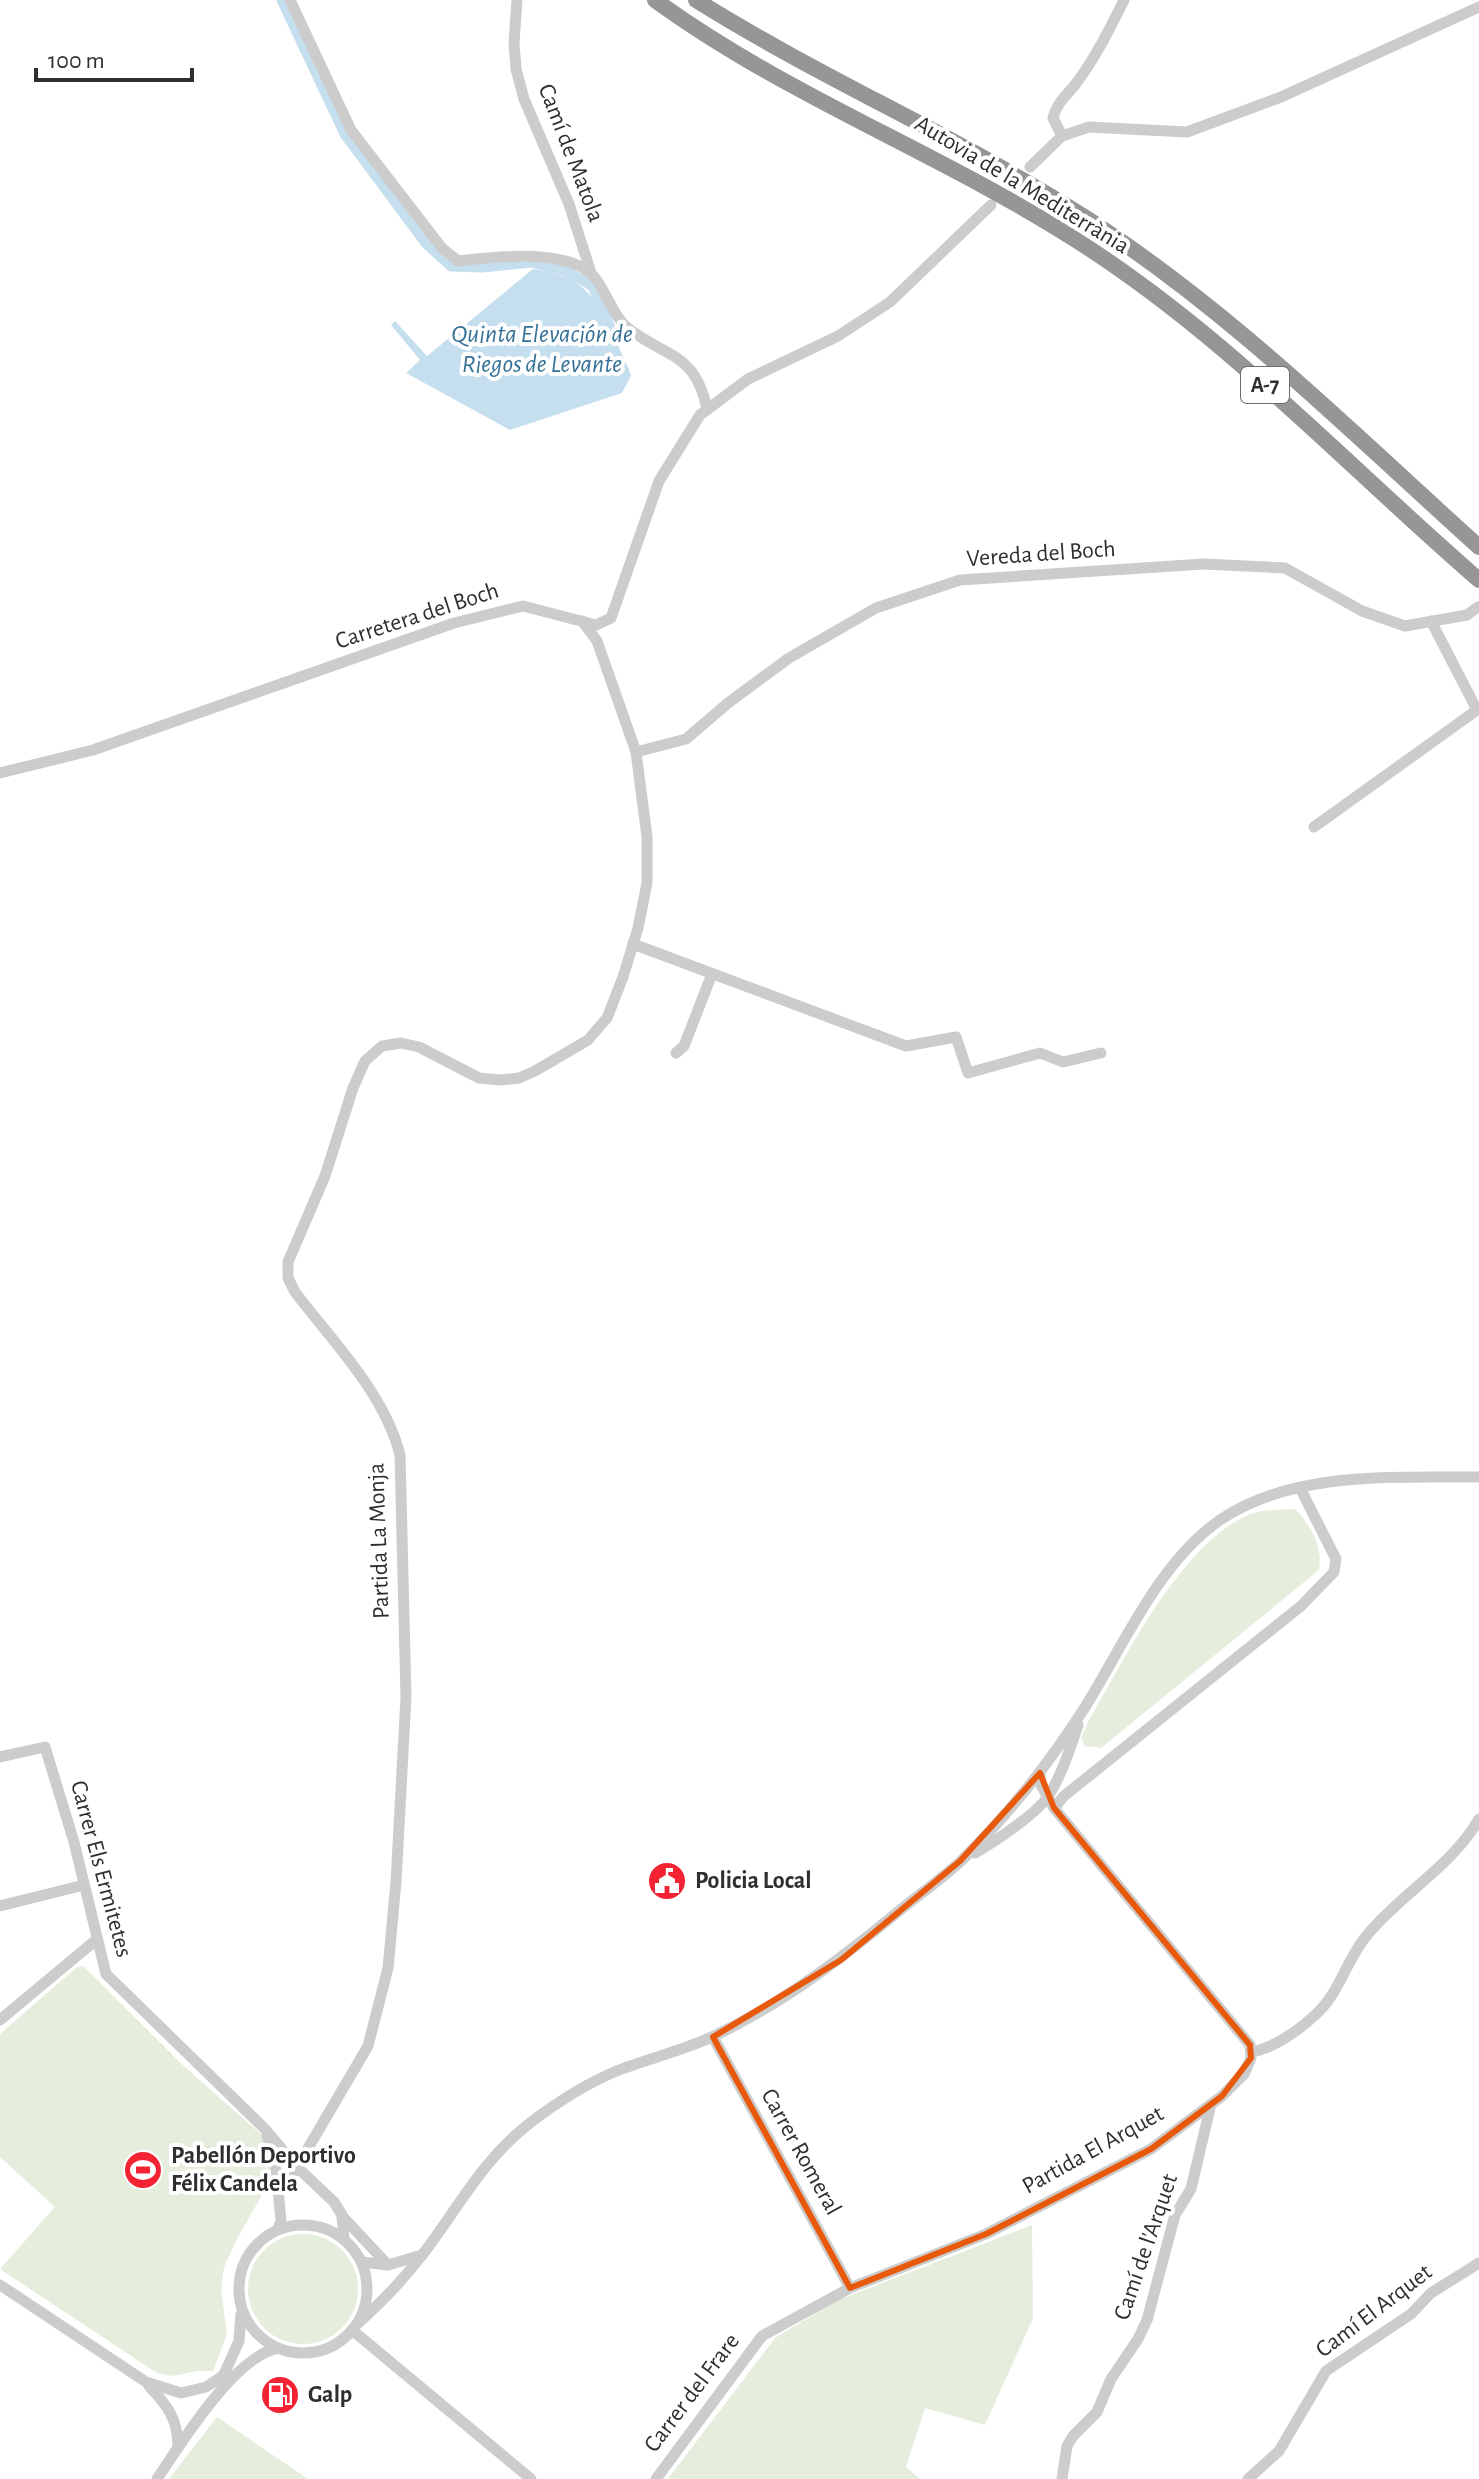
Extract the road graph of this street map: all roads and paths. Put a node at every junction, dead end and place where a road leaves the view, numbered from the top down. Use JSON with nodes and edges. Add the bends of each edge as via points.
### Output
{"nodes":[{"id":1,"x":290,"y":0,"type":"edge"},
{"id":2,"x":517,"y":0,"type":"edge"},
{"id":3,"x":655,"y":0,"type":"edge"},
{"id":4,"x":696,"y":0,"type":"edge"},
{"id":5,"x":1124,"y":0,"type":"edge"},
{"id":6,"x":1479,"y":7,"type":"edge"},
{"id":7,"x":1062,"y":136,"type":"junction"},
{"id":8,"x":1030,"y":167,"type":"dead end"},
{"id":9,"x":991,"y":205,"type":"dead end"},
{"id":10,"x":591,"y":273,"type":"junction"},
{"id":11,"x":707,"y":409,"type":"junction"},
{"id":12,"x":1479,"y":547,"type":"edge"},
{"id":13,"x":1479,"y":580,"type":"edge"},
{"id":14,"x":1478,"y":607,"type":"edge"},
{"id":15,"x":582,"y":621,"type":"junction"},
{"id":16,"x":1431,"y":621,"type":"junction"},
{"id":17,"x":636,"y":752,"type":"junction"},
{"id":18,"x":0,"y":773,"type":"edge"},
{"id":19,"x":1314,"y":827,"type":"dead end"},
{"id":20,"x":633,"y":944,"type":"junction"},
{"id":21,"x":712,"y":974,"type":"junction"},
{"id":22,"x":676,"y":1053,"type":"dead end"},
{"id":23,"x":1101,"y":1053,"type":"dead end"},
{"id":24,"x":1479,"y":1477,"type":"edge"},
{"id":25,"x":1300,"y":1488,"type":"junction"},
{"id":26,"x":1084,"y":1708,"type":"junction"},
{"id":27,"x":0,"y":1757,"type":"edge"},
{"id":28,"x":1040,"y":1773,"type":"junction"},
{"id":29,"x":1051,"y":1803,"type":"junction"},
{"id":30,"x":1479,"y":1819,"type":"edge"},
{"id":31,"x":1471,"y":1833,"type":"junction"},
{"id":32,"x":1479,"y":1848,"type":"edge"},
{"id":33,"x":960,"y":1861,"type":"junction"},
{"id":34,"x":84,"y":1885,"type":"junction"},
{"id":35,"x":0,"y":1906,"type":"edge"},
{"id":36,"x":96,"y":1940,"type":"junction"},
{"id":37,"x":0,"y":2020,"type":"edge"},
{"id":38,"x":713,"y":2037,"type":"junction"},
{"id":39,"x":1251,"y":2052,"type":"junction"},
{"id":40,"x":1211,"y":2104,"type":"junction"},
{"id":41,"x":265,"y":2129,"type":"junction"},
{"id":42,"x":297,"y":2167,"type":"junction"},
{"id":43,"x":279,"y":2192,"type":"junction"},
{"id":44,"x":342,"y":2215,"type":"junction"},
{"id":45,"x":278,"y":2229,"type":"junction"},
{"id":46,"x":344,"y":2239,"type":"junction"},
{"id":47,"x":423,"y":2255,"type":"junction"},
{"id":48,"x":362,"y":2262,"type":"junction"},
{"id":49,"x":1479,"y":2263,"type":"edge"},
{"id":50,"x":388,"y":2265,"type":"junction"},
{"id":51,"x":0,"y":2285,"type":"edge"},
{"id":52,"x":850,"y":2288,"type":"junction"},
{"id":53,"x":241,"y":2306,"type":"junction"},
{"id":54,"x":355,"y":2327,"type":"junction"},
{"id":55,"x":278,"y":2348,"type":"junction"},
{"id":56,"x":224,"y":2375,"type":"junction"},
{"id":57,"x":146,"y":2382,"type":"junction"},
{"id":58,"x":209,"y":2404,"type":"junction"},
{"id":59,"x":175,"y":2420,"type":"junction"},
{"id":60,"x":193,"y":2426,"type":"junction"},
{"id":61,"x":178,"y":2448,"type":"junction"},
{"id":62,"x":157,"y":2479,"type":"edge"},
{"id":63,"x":531,"y":2479,"type":"edge"},
{"id":64,"x":656,"y":2479,"type":"edge"},
{"id":65,"x":1062,"y":2479,"type":"edge"},
{"id":66,"x":1248,"y":2479,"type":"edge"}],
"edges":[{"from":1,"to":10,"type":"street","via":[[351,130],[442,248],[458,261],[548,256]]},
{"from":2,"to":10,"type":"street","name":"Camí de Matola","via":[[514,43],[524,99],[569,204]]},
{"from":3,"to":13,"type":"highway","name":"Autovia de la Mediterrània","number":"A-7","via":[[759,66],[1033,213],[1112,264],[1208,336]]},
{"from":4,"to":12,"type":"highway","name":"Autovia de la Mediterrània","number":"A-7","via":[[1043,192],[1128,246],[1228,321]]},
{"from":5,"to":7,"type":"street","via":[[1076,84],[1056,105],[1053,118]]},
{"from":6,"to":7,"type":"street","via":[[1281,97],[1187,132],[1089,127]]},
{"from":7,"to":8,"type":"street"},
{"from":9,"to":11,"type":"street","via":[[890,302],[838,336],[748,379]]},
{"from":10,"to":11,"type":"street","name":"Camí de Matola","via":[[626,327],[689,365]]},
{"from":11,"to":15,"type":"street","via":[[659,481],[611,618],[596,625]]},
{"from":14,"to":16,"type":"street","name":"Vereda del Boch","via":[[1467,615]]},
{"from":15,"to":17,"type":"street","via":[[597,641]]},
{"from":15,"to":18,"type":"street","name":"Carretera del Boch","via":[[523,606],[454,623],[93,750]]},
{"from":16,"to":17,"type":"street","name":"Vereda del Boch","via":[[1405,626],[1376,616],[1285,568],[1204,564],[960,580],[876,608],[789,658],[686,739]]},
{"from":16,"to":19,"type":"street","via":[[1477,710]]},
{"from":17,"to":20,"type":"street","via":[[647,883]]},
{"from":20,"to":21,"type":"street"},
{"from":20,"to":42,"type":"street","name":"Partida La Monja","via":[[607,1018],[588,1040],[519,1078],[470,1075],[401,1043],[382,1046],[365,1061],[288,1262],[295,1292],[379,1402],[394,1430],[400,1455],[406,1697],[388,1968],[368,2046]]},
{"from":21,"to":22,"type":"street","via":[[684,1046]]},
{"from":21,"to":23,"type":"street","via":[[906,1046],[956,1037],[968,1073],[1040,1053],[1063,1062]]},
{"from":24,"to":25,"type":"street","via":[[1376,1479]]},
{"from":25,"to":26,"type":"street","via":[[1249,1504],[1190,1545],[1163,1579]]},
{"from":25,"to":29,"type":"street","via":[[1336,1559],[1334,1572],[1301,1606]]},
{"from":26,"to":28,"type":"street"},
{"from":26,"to":29,"type":"street"},
{"from":27,"to":34,"type":"street","name":"Carrer Els Ermitetes","via":[[45,1747]]},
{"from":28,"to":29,"type":"street"},
{"from":28,"to":33,"type":"street"},
{"from":29,"to":33,"type":"street"},
{"from":29,"to":39,"type":"street"},
{"from":30,"to":31,"type":"street"},
{"from":31,"to":32,"type":"street"},
{"from":31,"to":39,"type":"street","via":[[1365,1937],[1316,2016],[1265,2050]]},
{"from":33,"to":38,"type":"street","via":[[841,1960]]},
{"from":34,"to":35,"type":"street"},
{"from":34,"to":36,"type":"street","name":"Carrer Els Ermitetes"},
{"from":36,"to":37,"type":"street"},
{"from":36,"to":41,"type":"street","name":"Carrer Els Ermitetes","via":[[106,1974]]},
{"from":38,"to":47,"type":"street","via":[[614,2072],[529,2124],[488,2161]]},
{"from":38,"to":52,"type":"street","name":"Carrer Romeral"},
{"from":39,"to":40,"type":"street","name":"Partida El Arquet","via":[[1244,2074]]},
{"from":40,"to":52,"type":"street","name":"Partida El Arquet","via":[[1151,2149],[986,2234]]},
{"from":40,"to":65,"type":"street","name":"Camí de l'Arquet","via":[[1191,2189],[1175,2215],[1147,2320],[1097,2412],[1067,2446]]},
{"from":41,"to":42,"type":"street","name":"Carrer Els Ermitetes"},
{"from":41,"to":43,"type":"street","name":"Carrer Els Ermitetes"},
{"from":42,"to":43,"type":"street","name":"Partida La Monja"},
{"from":42,"to":44,"type":"street","name":"Carrer Els Ermitetes"},
{"from":43,"to":45,"type":"street","name":"Carrer Els Ermitetes"},
{"from":44,"to":46,"type":"street"},
{"from":44,"to":50,"type":"street","name":"Carrer Els Ermitetes"},
{"from":45,"to":46,"type":"street","via":[[312,2225]]},
{"from":45,"to":53,"type":"street","via":[[245,2260]]},
{"from":46,"to":48,"type":"street"},
{"from":47,"to":50,"type":"street"},
{"from":47,"to":54,"type":"street"},
{"from":48,"to":50,"type":"street"},
{"from":48,"to":54,"type":"street","via":[[366,2304]]},
{"from":49,"to":66,"type":"street","name":"Camí El Arquet","via":[[1326,2371],[1279,2451]]},
{"from":51,"to":57,"type":"street"},
{"from":52,"to":64,"type":"street","name":"Carrer del Frare","via":[[762,2336]]},
{"from":53,"to":55,"type":"street","via":[[262,2338]]},
{"from":53,"to":56,"type":"street","via":[[239,2341]]},
{"from":54,"to":55,"type":"street","via":[[324,2350]]},
{"from":54,"to":63,"type":"street"},
{"from":55,"to":58,"type":"street","via":[[263,2351]]},
{"from":56,"to":57,"type":"street","via":[[206,2387],[181,2393]]},
{"from":56,"to":58,"type":"street"},
{"from":57,"to":59,"type":"street"},
{"from":58,"to":60,"type":"street"},
{"from":59,"to":60,"type":"street"},
{"from":59,"to":61,"type":"street"},
{"from":60,"to":61,"type":"street"},
{"from":61,"to":62,"type":"street"}]}
